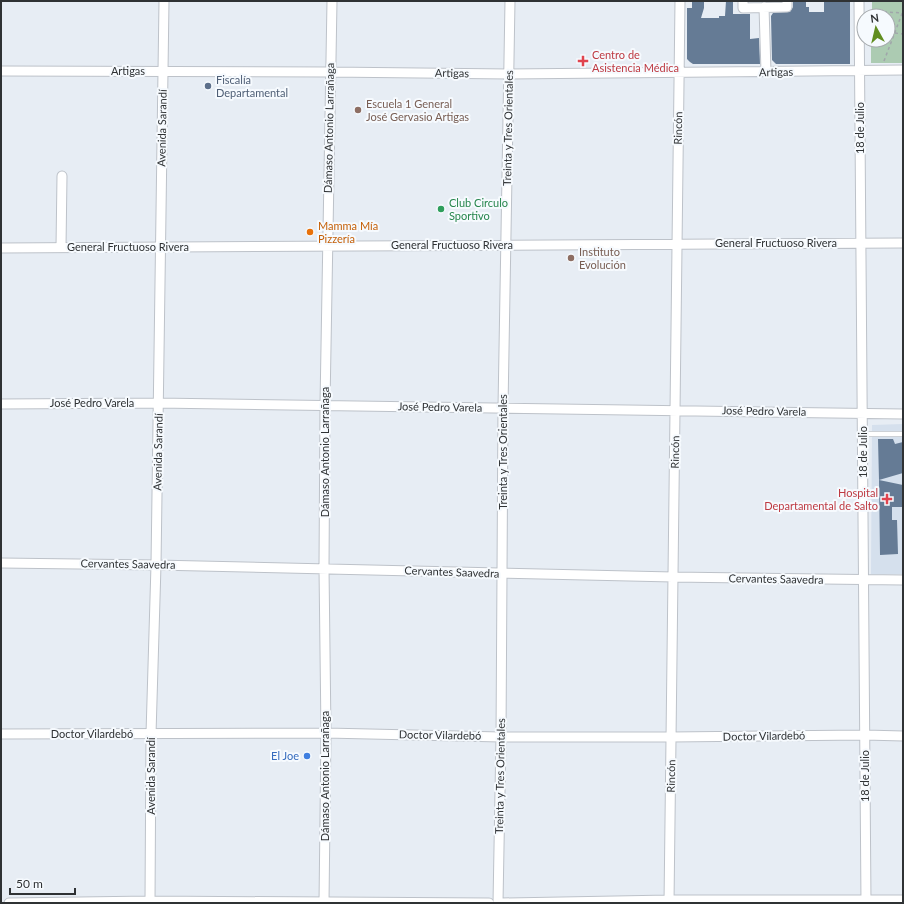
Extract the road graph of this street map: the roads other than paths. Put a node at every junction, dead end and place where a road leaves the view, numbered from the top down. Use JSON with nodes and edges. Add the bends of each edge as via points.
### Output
{"nodes":[{"id":1,"x":164,"y":1,"type":"edge"},
{"id":2,"x":332,"y":1,"type":"edge"},
{"id":3,"x":510,"y":1,"type":"edge"},
{"id":4,"x":680,"y":1,"type":"edge"},
{"id":5,"x":743,"y":1,"type":"edge"},
{"id":6,"x":787,"y":1,"type":"edge"},
{"id":7,"x":859,"y":1,"type":"edge"},
{"id":8,"x":764,"y":7,"type":"junction"},
{"id":9,"x":903,"y":70,"type":"edge"},
{"id":10,"x":1,"y":71,"type":"edge"},
{"id":11,"x":162,"y":71,"type":"junction"},
{"id":12,"x":860,"y":71,"type":"junction"},
{"id":13,"x":330,"y":72,"type":"junction"},
{"id":14,"x":766,"y":72,"type":"junction"},
{"id":15,"x":679,"y":73,"type":"junction"},
{"id":16,"x":509,"y":74,"type":"junction"},
{"id":17,"x":62,"y":176,"type":"dead end"},
{"id":18,"x":861,"y":243,"type":"junction"},
{"id":19,"x":903,"y":243,"type":"edge"},
{"id":20,"x":677,"y":244,"type":"junction"},
{"id":21,"x":506,"y":245,"type":"junction"},
{"id":22,"x":160,"y":246,"type":"junction"},
{"id":23,"x":327,"y":246,"type":"junction"},
{"id":24,"x":62,"y":247,"type":"junction"},
{"id":25,"x":1,"y":248,"type":"edge"},
{"id":26,"x":158,"y":403,"type":"junction"},
{"id":27,"x":1,"y":404,"type":"edge"},
{"id":28,"x":325,"y":405,"type":"junction"},
{"id":29,"x":503,"y":408,"type":"junction"},
{"id":30,"x":675,"y":410,"type":"junction"},
{"id":31,"x":863,"y":413,"type":"junction"},
{"id":32,"x":903,"y":414,"type":"edge"},
{"id":33,"x":863,"y":434,"type":"junction"},
{"id":34,"x":903,"y":434,"type":"edge"},
{"id":35,"x":1,"y":563,"type":"edge"},
{"id":36,"x":156,"y":564,"type":"junction"},
{"id":37,"x":324,"y":568,"type":"junction"},
{"id":38,"x":502,"y":574,"type":"junction"},
{"id":39,"x":673,"y":577,"type":"junction"},
{"id":40,"x":864,"y":580,"type":"junction"},
{"id":41,"x":903,"y":580,"type":"edge"},
{"id":42,"x":326,"y":733,"type":"junction"},
{"id":43,"x":1,"y":734,"type":"edge"},
{"id":44,"x":151,"y":734,"type":"junction"},
{"id":45,"x":865,"y":735,"type":"junction"},
{"id":46,"x":501,"y":736,"type":"junction"},
{"id":47,"x":903,"y":736,"type":"edge"},
{"id":48,"x":671,"y":737,"type":"junction"},
{"id":49,"x":903,"y":900,"type":"edge"},
{"id":50,"x":866,"y":901,"type":"edge"},
{"id":51,"x":150,"y":902,"type":"edge"},
{"id":52,"x":324,"y":902,"type":"edge"},
{"id":53,"x":670,"y":902,"type":"edge"},
{"id":54,"x":9,"y":903,"type":"edge"},
{"id":55,"x":489,"y":903,"type":"edge"},
{"id":56,"x":498,"y":903,"type":"edge"},
{"id":57,"x":502,"y":903,"type":"edge"}],
"edges":[{"from":1,"to":11,"type":"street","name":"Avenida Sarandí"},
{"from":2,"to":13,"type":"street","name":"Dámaso Antonio Larrañaga"},
{"from":3,"to":16,"type":"street","name":"Treinta y Tres Orientales"},
{"from":4,"to":15,"type":"street","name":"Rincón"},
{"from":5,"to":8,"type":"street","via":[[743,8]]},
{"from":6,"to":8,"type":"street","via":[[787,7]]},
{"from":7,"to":12,"type":"street","name":"18 de Julio"},
{"from":8,"to":14,"type":"street"},
{"from":9,"to":12,"type":"street","name":"Artigas"},
{"from":10,"to":11,"type":"street","name":"Artigas"},
{"from":11,"to":13,"type":"street","name":"Artigas"},
{"from":11,"to":22,"type":"street","name":"Avenida Sarandí"},
{"from":12,"to":14,"type":"street","name":"Artigas"},
{"from":12,"to":18,"type":"street","name":"18 de Julio"},
{"from":13,"to":16,"type":"street","name":"Artigas"},
{"from":13,"to":23,"type":"street","name":"Dámaso Antonio Larrañaga"},
{"from":14,"to":15,"type":"street","name":"Artigas"},
{"from":15,"to":16,"type":"street","name":"Artigas"},
{"from":15,"to":20,"type":"street","name":"Rincón"},
{"from":16,"to":21,"type":"street","name":"Treinta y Tres Orientales"},
{"from":17,"to":24,"type":"street"},
{"from":18,"to":19,"type":"street","name":"General Fructuoso Rivera"},
{"from":18,"to":20,"type":"street","name":"General Fructuoso Rivera"},
{"from":18,"to":31,"type":"street","name":"18 de Julio"},
{"from":20,"to":21,"type":"street","name":"General Fructuoso Rivera"},
{"from":20,"to":30,"type":"street","name":"Rincón"},
{"from":21,"to":23,"type":"street","name":"General Fructuoso Rivera"},
{"from":21,"to":29,"type":"street","name":"Treinta y Tres Orientales"},
{"from":22,"to":23,"type":"street","name":"General Fructuoso Rivera"},
{"from":22,"to":24,"type":"street","name":"General Fructuoso Rivera"},
{"from":22,"to":26,"type":"street","name":"Avenida Sarandí"},
{"from":23,"to":28,"type":"street","name":"Dámaso Antonio Larrañaga"},
{"from":24,"to":25,"type":"street","name":"General Fructuoso Rivera"},
{"from":26,"to":27,"type":"street","name":"José Pedro Varela"},
{"from":26,"to":28,"type":"street","name":"José Pedro Varela"},
{"from":26,"to":36,"type":"street","name":"Avenida Sarandí"},
{"from":28,"to":29,"type":"street","name":"José Pedro Varela"},
{"from":28,"to":37,"type":"street","name":"Dámaso Antonio Larrañaga"},
{"from":29,"to":30,"type":"street","name":"José Pedro Varela"},
{"from":29,"to":38,"type":"street","name":"Treinta y Tres Orientales"},
{"from":30,"to":31,"type":"street","name":"José Pedro Varela"},
{"from":30,"to":39,"type":"street","name":"Rincón"},
{"from":31,"to":32,"type":"street","name":"José Pedro Varela"},
{"from":31,"to":33,"type":"street","name":"18 de Julio"},
{"from":33,"to":34,"type":"lane"},
{"from":33,"to":40,"type":"street","name":"18 de Julio"},
{"from":35,"to":36,"type":"street","name":"Cervantes Saavedra"},
{"from":36,"to":37,"type":"street","name":"Cervantes Saavedra"},
{"from":36,"to":44,"type":"street","name":"Avenida Sarandí"},
{"from":37,"to":38,"type":"street","name":"Cervantes Saavedra"},
{"from":37,"to":42,"type":"street","name":"Dámaso Antonio Larrañaga"},
{"from":38,"to":39,"type":"street","name":"Cervantes Saavedra"},
{"from":38,"to":46,"type":"street","name":"Treinta y Tres Orientales"},
{"from":39,"to":40,"type":"street","name":"Cervantes Saavedra"},
{"from":39,"to":48,"type":"street","name":"Rincón"},
{"from":40,"to":41,"type":"street","name":"Cervantes Saavedra"},
{"from":40,"to":45,"type":"street","name":"18 de Julio"},
{"from":42,"to":44,"type":"street","name":"Doctor Vilardebó"},
{"from":42,"to":46,"type":"street","name":"Doctor Vilardebó"},
{"from":42,"to":52,"type":"street","name":"Dámaso Antonio Larrañaga"},
{"from":43,"to":44,"type":"street","name":"Doctor Vilardebó"},
{"from":44,"to":51,"type":"street","name":"Avenida Sarandí"},
{"from":45,"to":47,"type":"street","name":"Doctor Vilardebó"},
{"from":45,"to":48,"type":"street","name":"Doctor Vilardebó"},
{"from":45,"to":50,"type":"street","name":"18 de Julio"},
{"from":46,"to":48,"type":"street","name":"Doctor Vilardebó"},
{"from":46,"to":56,"type":"street","name":"Treinta y Tres Orientales"},
{"from":48,"to":53,"type":"street","name":"Rincón"},
{"from":49,"to":50,"type":"street"},
{"from":50,"to":53,"type":"street"},
{"from":51,"to":52,"type":"street"},
{"from":51,"to":54,"type":"street"},
{"from":52,"to":55,"type":"street"},
{"from":53,"to":57,"type":"street"}]}
